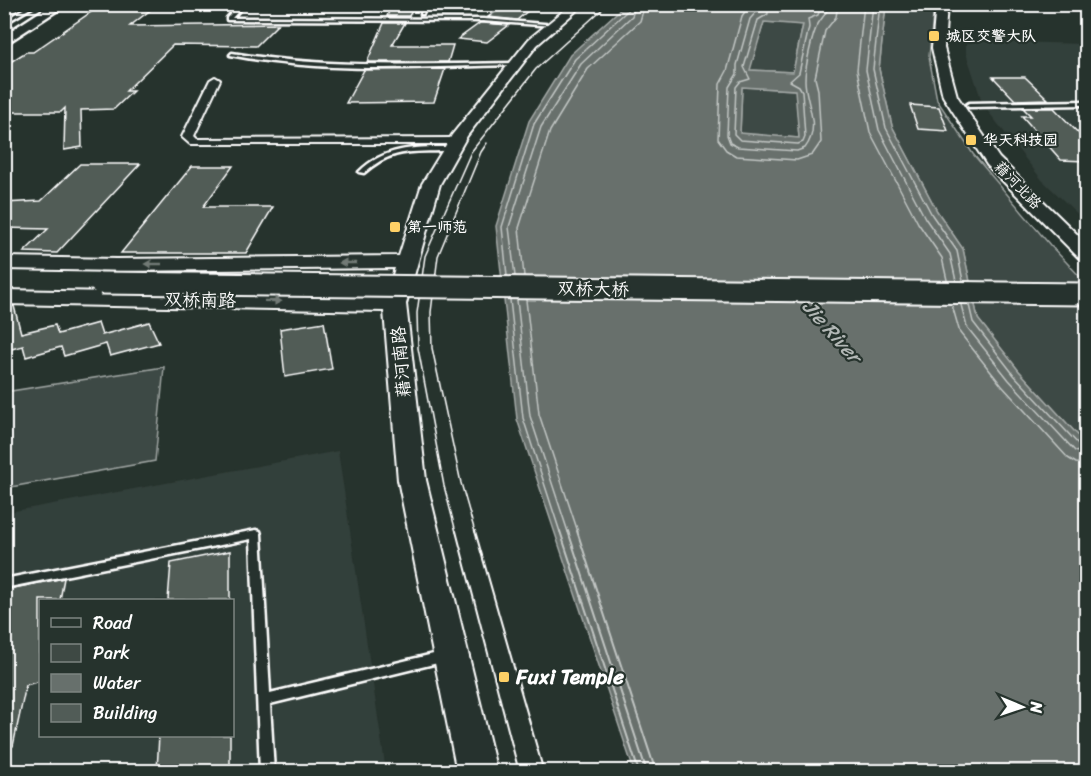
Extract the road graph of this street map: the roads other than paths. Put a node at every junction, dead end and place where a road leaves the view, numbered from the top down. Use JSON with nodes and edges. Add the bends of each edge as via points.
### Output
{"nodes":[{"id":1,"x":35,"y":4,"type":"edge"},
{"id":2,"x":50,"y":4,"type":"edge"},
{"id":3,"x":61,"y":4,"type":"edge"},
{"id":4,"x":243,"y":4,"type":"edge"},
{"id":5,"x":426,"y":4,"type":"edge"},
{"id":6,"x":579,"y":4,"type":"edge"},
{"id":7,"x":942,"y":4,"type":"edge"},
{"id":8,"x":952,"y":4,"type":"edge"},
{"id":9,"x":422,"y":13,"type":"dead end"},
{"id":10,"x":4,"y":23,"type":"edge"},
{"id":11,"x":554,"y":25,"type":"junction"},
{"id":12,"x":4,"y":33,"type":"edge"},
{"id":13,"x":4,"y":41,"type":"edge"},
{"id":14,"x":232,"y":54,"type":"dead end"},
{"id":15,"x":517,"y":64,"type":"junction"},
{"id":16,"x":215,"y":80,"type":"dead end"},
{"id":17,"x":1086,"y":103,"type":"edge"},
{"id":18,"x":969,"y":105,"type":"junction"},
{"id":19,"x":455,"y":145,"type":"junction"},
{"id":20,"x":362,"y":172,"type":"dead end"},
{"id":21,"x":1086,"y":237,"type":"edge"},
{"id":22,"x":1086,"y":254,"type":"edge"},
{"id":23,"x":407,"y":262,"type":"junction"},
{"id":24,"x":4,"y":263,"type":"edge"},
{"id":25,"x":4,"y":283,"type":"edge"},
{"id":26,"x":1086,"y":294,"type":"edge"},
{"id":27,"x":4,"y":297,"type":"edge"},
{"id":28,"x":395,"y":304,"type":"junction"},
{"id":29,"x":4,"y":584,"type":"edge"},
{"id":30,"x":451,"y":655,"type":"junction"},
{"id":31,"x":264,"y":700,"type":"junction"},
{"id":32,"x":267,"y":771,"type":"edge"},
{"id":33,"x":477,"y":771,"type":"edge"}],
"edges":[{"from":1,"to":10,"type":"lane"},
{"from":2,"to":12,"type":"main road"},
{"from":3,"to":13,"type":"main road"},
{"from":4,"to":11,"type":"lane","via":[[228,19],[483,20]]},
{"from":5,"to":9,"type":"lane"},
{"from":6,"to":11,"type":"main road","name":"藉河南路"},
{"from":7,"to":22,"type":"main road","name":"藉河北路","via":[[938,48],[950,96],[993,161]]},
{"from":8,"to":18,"type":"main road","name":"藉河北路","via":[[950,49],[963,97]]},
{"from":11,"to":15,"type":"main road","name":"藉河南路","via":[[533,42]]},
{"from":14,"to":15,"type":"lane","via":[[298,65],[346,67]]},
{"from":15,"to":19,"type":"main road","name":"藉河南路"},
{"from":16,"to":19,"type":"street","via":[[188,137],[194,142]]},
{"from":17,"to":18,"type":"lane"},
{"from":18,"to":21,"type":"main road","name":"藉河北路","via":[[1008,161]]},
{"from":19,"to":20,"type":"lane","via":[[389,153],[372,161]]},
{"from":19,"to":23,"type":"main road","name":"藉河南路","via":[[431,183]]},
{"from":23,"to":24,"type":"main road","one_way":true},
{"from":23,"to":28,"type":"main road","name":"藉河南路"},
{"from":25,"to":26,"type":"main road","name":"双桥大桥","bridge":true},
{"from":27,"to":28,"type":"main road","name":"双桥南路","one_way":true},
{"from":28,"to":30,"type":"main road","name":"藉河南路","via":[[412,480]]},
{"from":29,"to":31,"type":"lane","via":[[256,534]]},
{"from":30,"to":31,"type":"lane"},
{"from":30,"to":33,"type":"main road","name":"藉河南路"},
{"from":31,"to":32,"type":"lane"}]}
